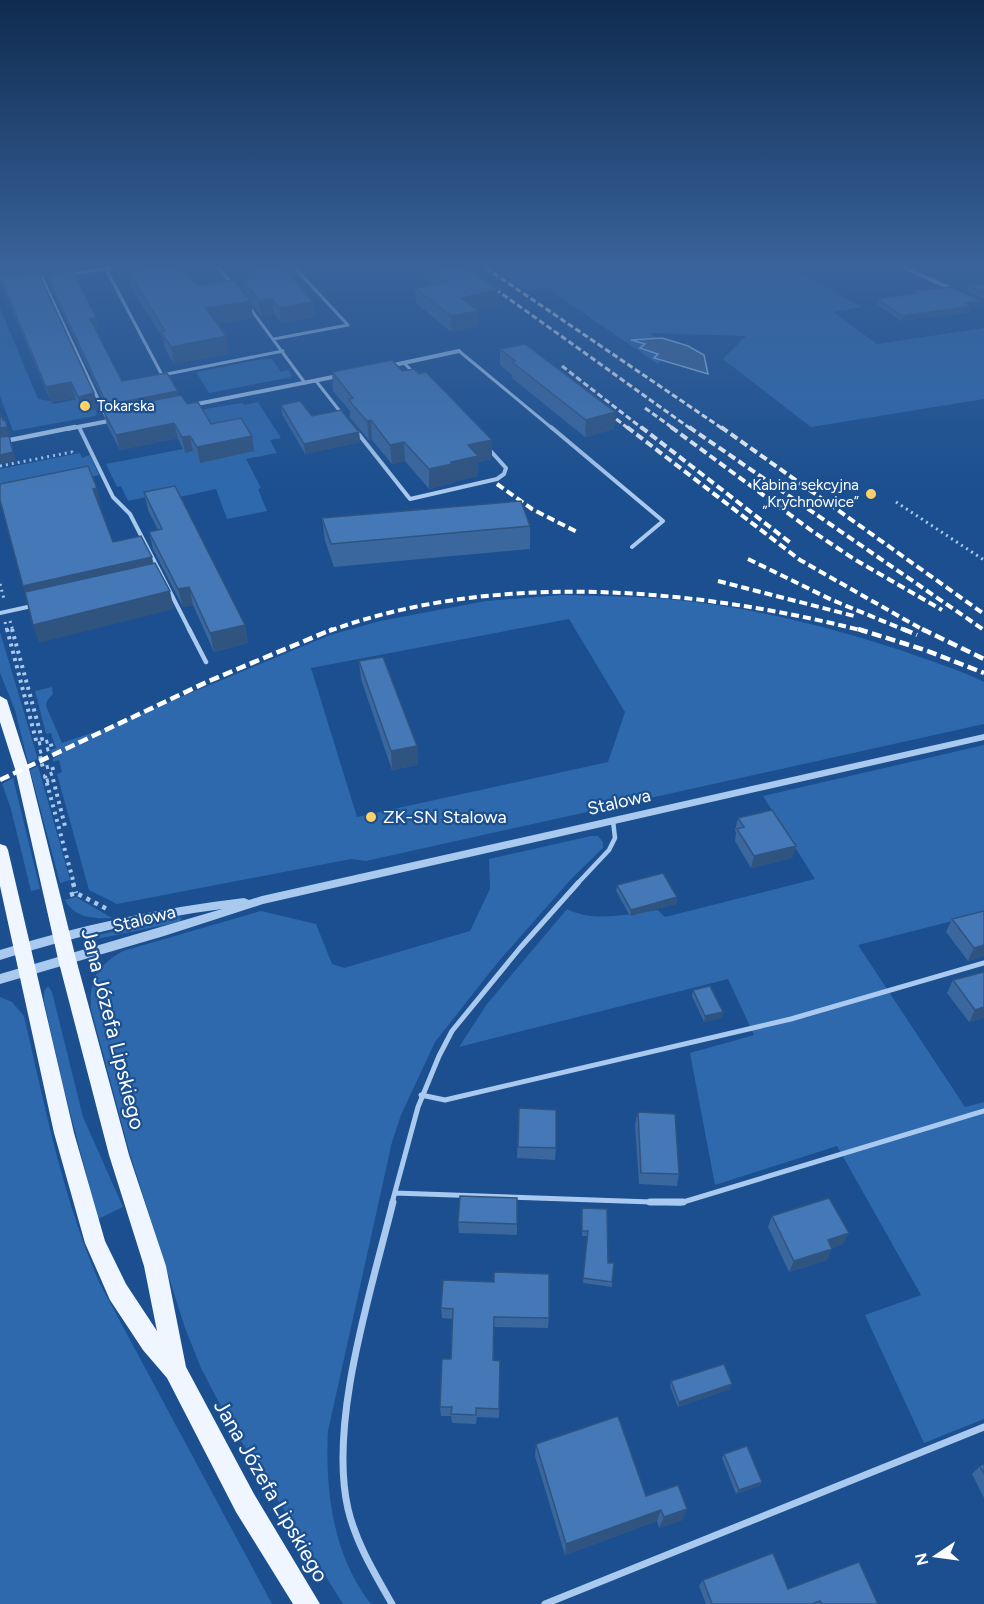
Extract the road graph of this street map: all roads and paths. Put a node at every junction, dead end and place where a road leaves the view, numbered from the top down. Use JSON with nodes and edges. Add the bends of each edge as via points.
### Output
{"nodes":[{"id":1,"x":72,"y":343,"type":"edge"},
{"id":2,"x":145,"y":343,"type":"edge"},
{"id":3,"x":277,"y":343,"type":"edge"},
{"id":4,"x":283,"y":351,"type":"junction"},
{"id":5,"x":459,"y":351,"type":"joint"},
{"id":6,"x":404,"y":363,"type":"junction"},
{"id":7,"x":382,"y":367,"type":"edge"},
{"id":8,"x":349,"y":374,"type":"edge"},
{"id":9,"x":420,"y":379,"type":"edge"},
{"id":10,"x":316,"y":381,"type":"junction"},
{"id":11,"x":305,"y":383,"type":"junction"},
{"id":12,"x":183,"y":407,"type":"edge"},
{"id":13,"x":345,"y":417,"type":"edge"},
{"id":14,"x":119,"y":419,"type":"edge"},
{"id":15,"x":108,"y":421,"type":"junction"},
{"id":16,"x":352,"y":426,"type":"edge"},
{"id":17,"x":79,"y":427,"type":"junction"},
{"id":18,"x":0,"y":442,"type":"edge"},
{"id":19,"x":484,"y":444,"type":"edge"},
{"id":20,"x":73,"y":454,"type":"dead end"},
{"id":21,"x":0,"y":466,"type":"edge"},
{"id":22,"x":896,"y":502,"type":"dead end"},
{"id":23,"x":632,"y":547,"type":"dead end"},
{"id":24,"x":984,"y":560,"type":"edge"},
{"id":25,"x":162,"y":576,"type":"junction"},
{"id":26,"x":151,"y":578,"type":"edge"},
{"id":27,"x":0,"y":584,"type":"edge"},
{"id":28,"x":40,"y":604,"type":"edge"},
{"id":29,"x":3,"y":612,"type":"edge"},
{"id":30,"x":206,"y":662,"type":"dead end"},
{"id":31,"x":0,"y":700,"type":"edge"},
{"id":32,"x":984,"y":737,"type":"edge"},
{"id":33,"x":46,"y":781,"type":"junction"},
{"id":34,"x":614,"y":821,"type":"junction"},
{"id":35,"x":66,"y":830,"type":"dead end"},
{"id":36,"x":0,"y":850,"type":"edge"},
{"id":37,"x":76,"y":893,"type":"dead end"},
{"id":38,"x":262,"y":900,"type":"junction"},
{"id":39,"x":62,"y":934,"type":"junction"},
{"id":40,"x":22,"y":947,"type":"junction"},
{"id":41,"x":0,"y":955,"type":"edge"},
{"id":42,"x":67,"y":959,"type":"junction"},
{"id":43,"x":984,"y":963,"type":"edge"},
{"id":44,"x":27,"y":971,"type":"junction"},
{"id":45,"x":0,"y":979,"type":"edge"},
{"id":46,"x":421,"y":1095,"type":"junction"},
{"id":47,"x":984,"y":1111,"type":"edge"},
{"id":48,"x":395,"y":1193,"type":"junction"},
{"id":49,"x":175,"y":1370,"type":"junction"},
{"id":50,"x":984,"y":1427,"type":"edge"},
{"id":51,"x":307,"y":1604,"type":"edge"},
{"id":52,"x":392,"y":1604,"type":"edge"},
{"id":53,"x":545,"y":1604,"type":"edge"}],
"edges":[{"from":1,"to":15,"type":"lane"},
{"from":2,"to":4,"type":"lane","via":[[162,375]]},
{"from":3,"to":4,"type":"lane"},
{"from":4,"to":11,"type":"lane"},
{"from":5,"to":6,"type":"street"},
{"from":5,"to":23,"type":"lane","via":[[663,521]]},
{"from":6,"to":7,"type":"street"},
{"from":6,"to":9,"type":"lane"},
{"from":8,"to":10,"type":"street"},
{"from":10,"to":11,"type":"street"},
{"from":10,"to":13,"type":"lane"},
{"from":11,"to":12,"type":"street"},
{"from":14,"to":15,"type":"street"},
{"from":15,"to":17,"type":"street"},
{"from":16,"to":19,"type":"lane","via":[[410,499],[497,479],[504,474],[506,468]]},
{"from":17,"to":18,"type":"street"},
{"from":17,"to":25,"type":"lane","via":[[113,497],[130,514]]},
{"from":20,"to":21,"type":"path"},
{"from":22,"to":24,"type":"path"},
{"from":25,"to":26,"type":"lane"},
{"from":25,"to":30,"type":"lane"},
{"from":27,"to":29,"type":"path"},
{"from":28,"to":29,"type":"lane"},
{"from":29,"to":33,"type":"path","via":[[37,744],[50,741],[52,748],[39,752],[43,768],[52,766],[54,773],[45,776]]},
{"from":31,"to":39,"type":"main road","name":"Jana Józefa Lipskiego","via":[[19,759]]},
{"from":32,"to":34,"type":"street","name":"Stalowa"},
{"from":33,"to":35,"type":"path","via":[[52,779]]},
{"from":33,"to":37,"type":"path"},
{"from":34,"to":38,"type":"street","name":"Stalowa"},
{"from":34,"to":46,"type":"lane","via":[[613,844],[526,940],[453,1029]]},
{"from":36,"to":40,"type":"main road","name":"Jana Józefa Lipskiego"},
{"from":38,"to":39,"type":"street","name":"Stalowa","via":[[174,911]]},
{"from":38,"to":42,"type":"street","name":"Stalowa","via":[[181,928]]},
{"from":39,"to":40,"type":"street","name":"Stalowa"},
{"from":39,"to":42,"type":"main road","name":"Jana Józefa Lipskiego"},
{"from":40,"to":41,"type":"street","name":"Stalowa"},
{"from":40,"to":44,"type":"main road","name":"Jana Józefa Lipskiego"},
{"from":42,"to":44,"type":"street","name":"Stalowa"},
{"from":42,"to":49,"type":"main road","name":"Jana Józefa Lipskiego","via":[[119,1155],[155,1266]]},
{"from":43,"to":46,"type":"lane","via":[[779,1022],[445,1100]]},
{"from":44,"to":45,"type":"street","name":"Stalowa"},
{"from":44,"to":49,"type":"main road","name":"Jana Józefa Lipskiego","via":[[64,1133],[95,1243],[134,1317]]},
{"from":46,"to":48,"type":"lane"},
{"from":47,"to":48,"type":"lane","via":[[680,1203]]},
{"from":48,"to":52,"type":"lane","via":[[362,1329],[344,1457],[349,1515]]},
{"from":49,"to":51,"type":"main road","name":"Jana Józefa Lipskiego","via":[[245,1503]]},
{"from":50,"to":53,"type":"lane"}]}
